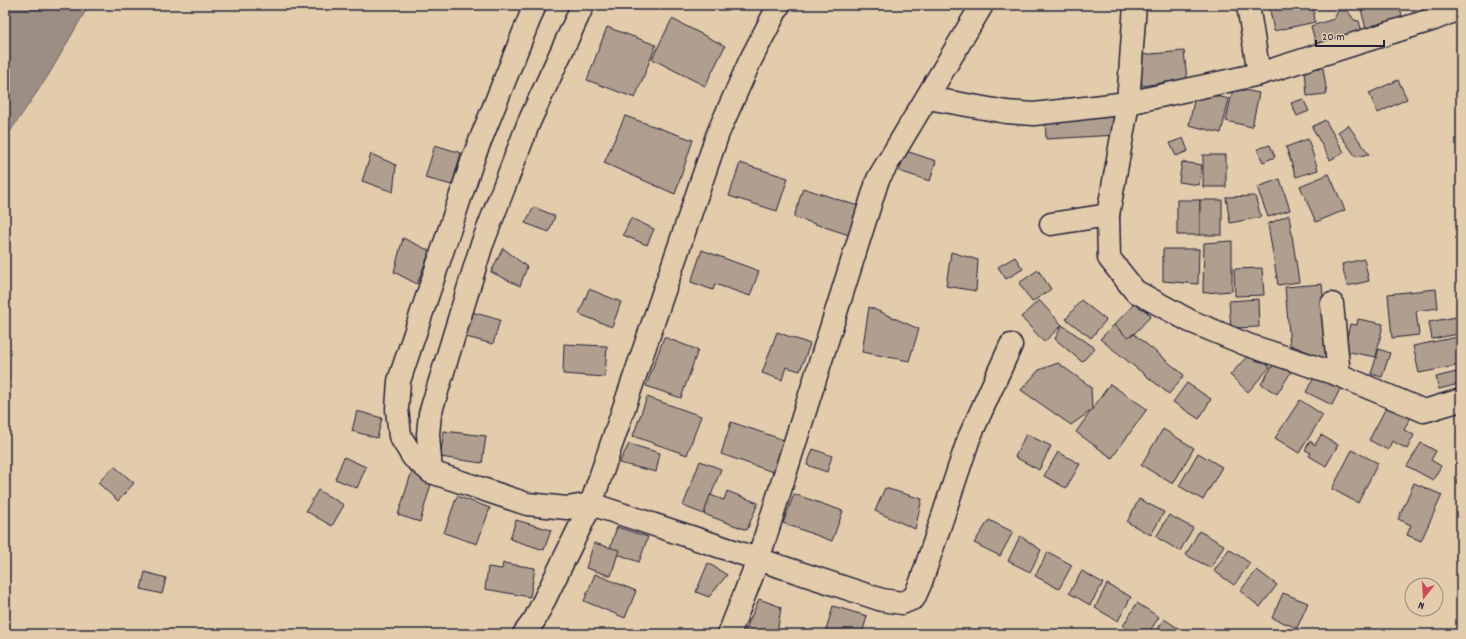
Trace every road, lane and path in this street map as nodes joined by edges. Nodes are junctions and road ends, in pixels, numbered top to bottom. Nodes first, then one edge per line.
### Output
1 (535, 5) edge
2 (583, 5) edge
3 (779, 5) edge
4 (982, 5) edge
5 (1135, 5) edge
6 (1248, 5) edge
7 (1461, 8) edge
8 (1259, 74) junction
9 (928, 98) junction
10 (1128, 103) junction
11 (1108, 215) junction
12 (1051, 224) dead end
13 (1332, 304) dead end
14 (1011, 345) dead end
15 (1339, 375) junction
16 (1461, 400) edge
17 (431, 472) junction
18 (591, 504) junction
19 (758, 560) junction
20 (524, 634) edge
21 (729, 634) edge

1 - 17 street
2 - 17 street
3 - 18 street
4 - 9 street
5 - 10 street
6 - 8 street
7 - 8 street
8 - 10 street
9 - 10 street
9 - 19 street
10 - 11 street
11 - 12 street
11 - 15 street
13 - 15 street
14 - 19 street
15 - 16 street
17 - 18 street
18 - 19 street
18 - 20 street
19 - 21 street

